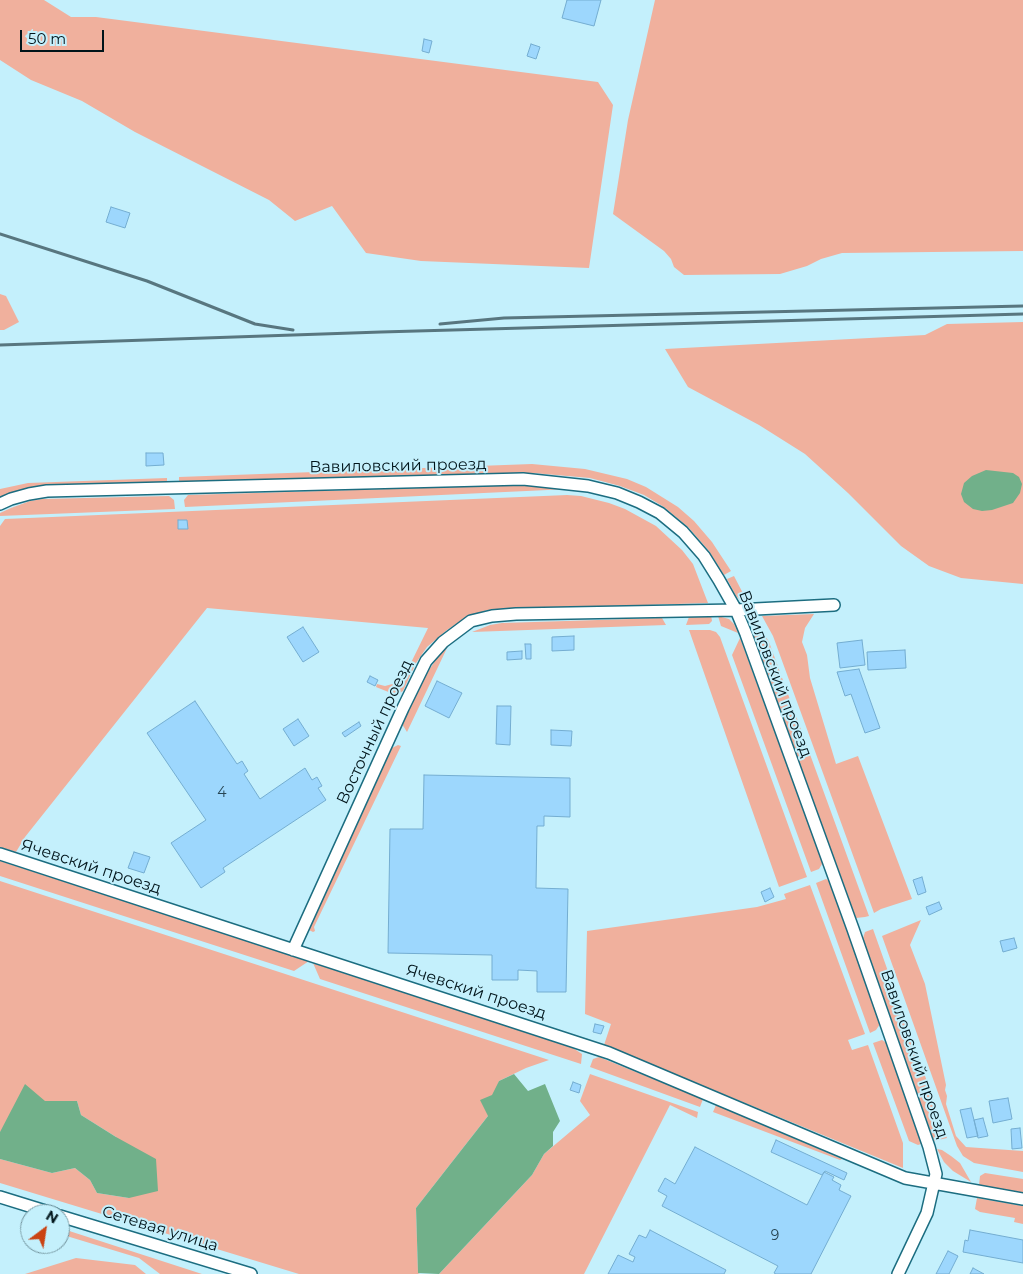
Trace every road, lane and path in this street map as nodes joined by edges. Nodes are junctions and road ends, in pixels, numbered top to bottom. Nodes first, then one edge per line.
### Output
1 (0, 504) edge
2 (834, 606) dead end
3 (736, 610) junction
4 (0, 854) edge
5 (293, 950) junction
6 (934, 1184) junction
7 (0, 1197) edge
8 (1023, 1199) edge
9 (23, 1204) edge
10 (70, 1219) edge
11 (250, 1274) edge
12 (898, 1274) edge

1 - 3 street, Вавиловский проезд
2 - 3 street, Восточный проезд
3 - 5 street, Восточный проезд
3 - 6 street, Вавиловский проезд
4 - 5 street, Ячевский проезд
5 - 6 street, Ячевский проезд
6 - 8 street, Ячевский проезд
6 - 12 street, Вавиловский проезд
7 - 9 street
10 - 11 street, Сетевая улица

